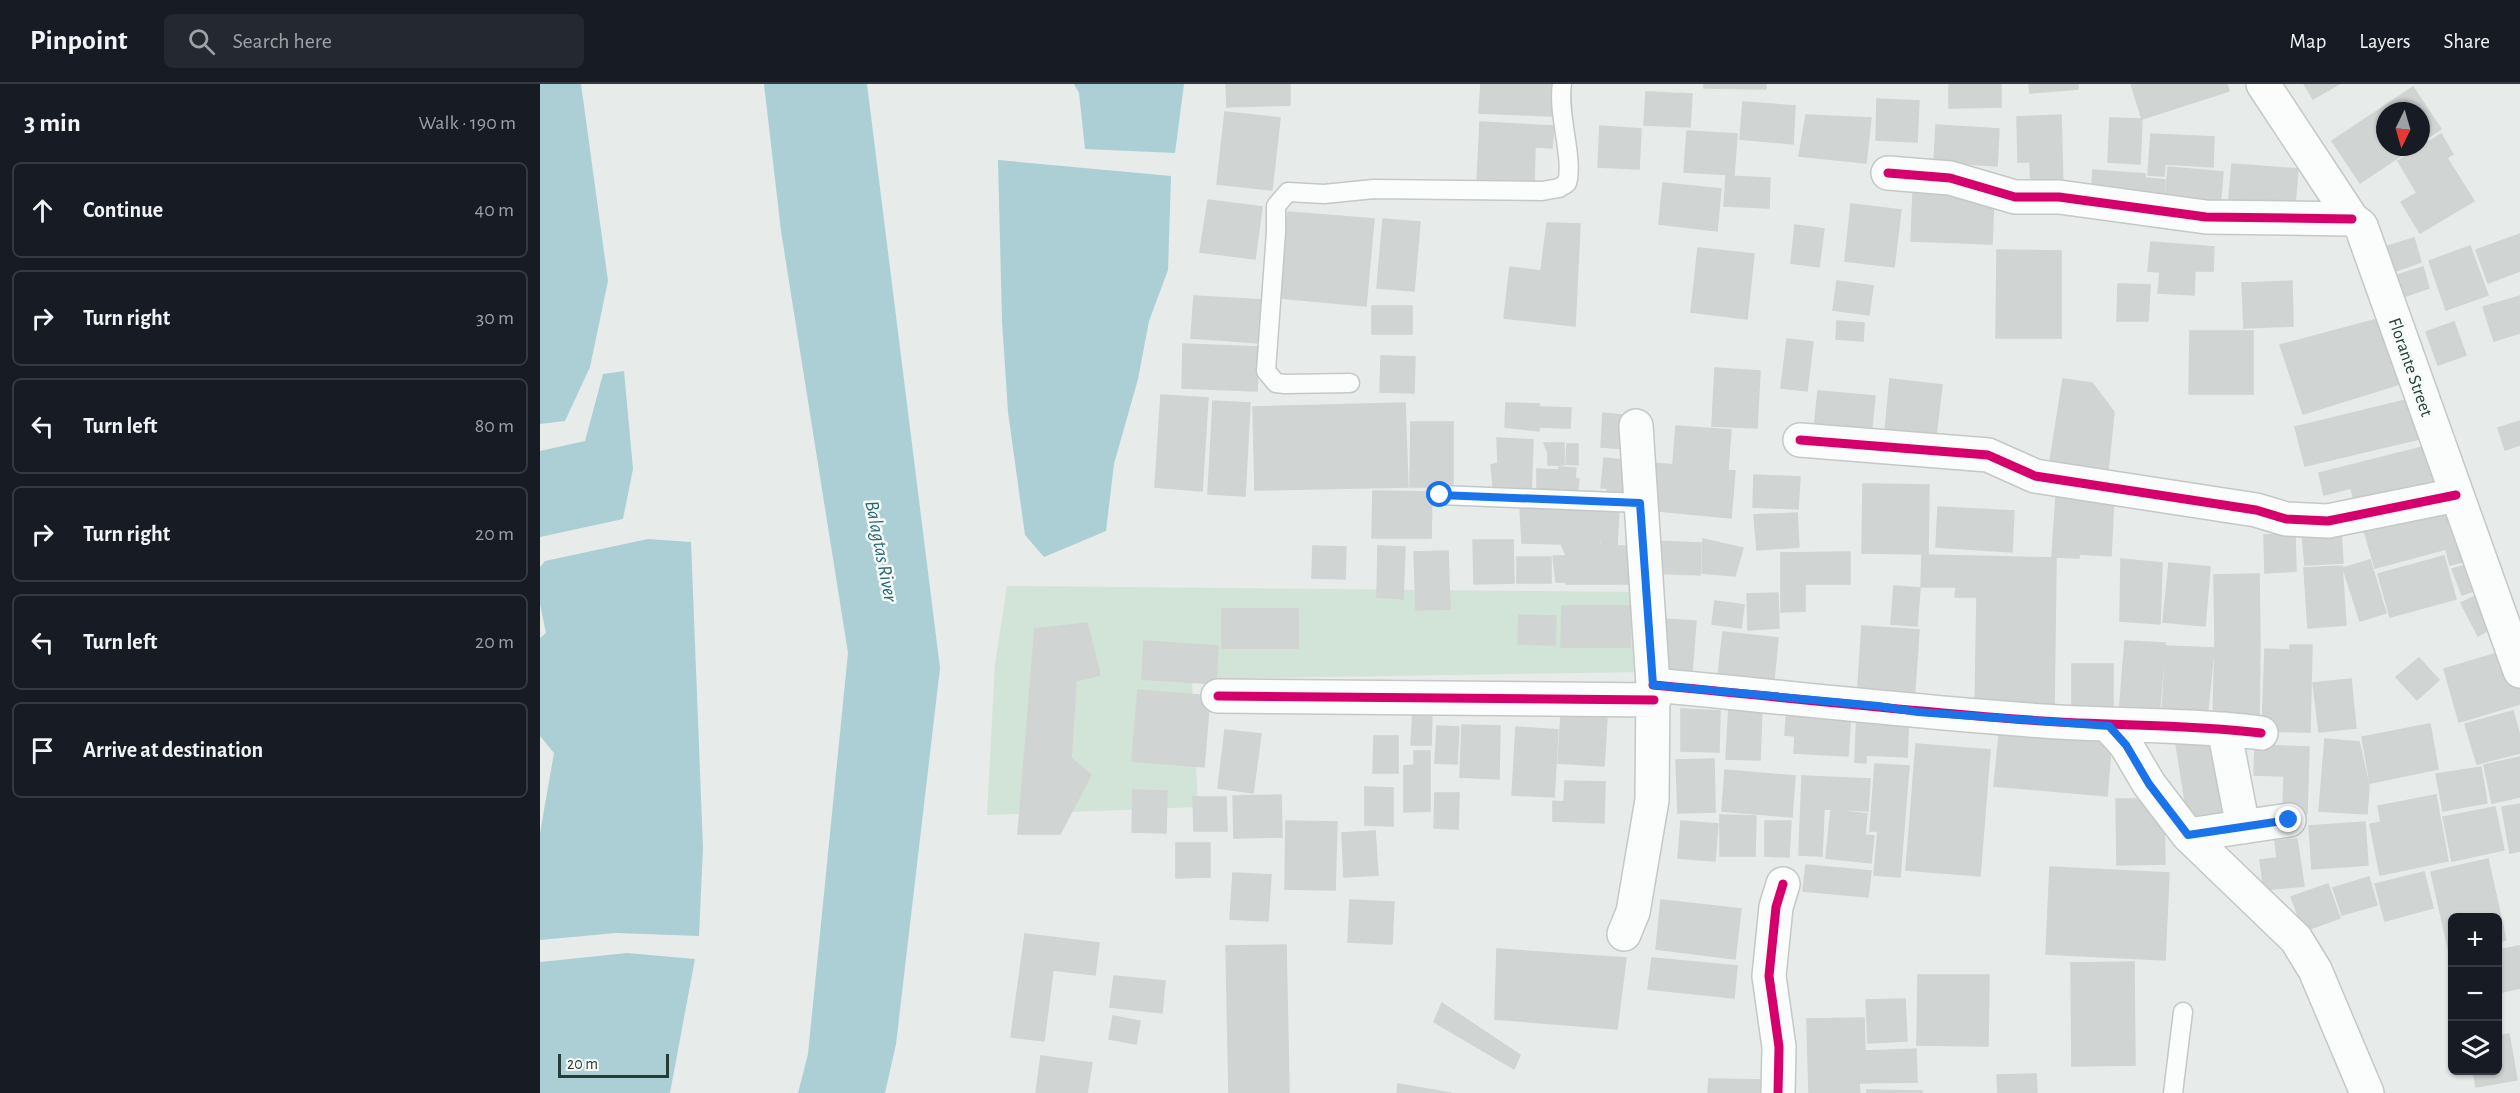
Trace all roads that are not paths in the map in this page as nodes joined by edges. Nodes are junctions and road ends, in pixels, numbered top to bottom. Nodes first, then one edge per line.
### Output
1 (1562, 84) edge
2 (2264, 84) edge
3 (1888, 173) dead end
4 (2352, 219) junction
5 (1350, 383) dead end
6 (1636, 426) dead end
7 (1800, 440) dead end
8 (1440, 495) dead end
9 (2456, 495) junction
10 (1640, 503) junction
11 (2520, 671) edge
12 (1654, 693) junction
13 (1218, 696) dead end
14 (2109, 726) junction
15 (2224, 729) junction
16 (2261, 733) dead end
17 (2289, 820) dead end
18 (2243, 827) junction
19 (2188, 835) junction
20 (1783, 884) dead end
21 (1624, 934) dead end
22 (2183, 1012) dead end
23 (1778, 1093) edge
24 (2173, 1093) edge
25 (2367, 1093) edge

1 - 5 lane
2 - 4 street, Florante Street
3 - 4 street
4 - 9 street, Florante Street
6 - 10 street
7 - 9 street
8 - 10 lane
9 - 11 street, Florante Street
10 - 12 street
12 - 13 street
12 - 14 street
12 - 21 street
14 - 15 street
14 - 19 street
15 - 16 street
15 - 18 street
17 - 18 street
18 - 19 street
19 - 25 street
20 - 23 street
22 - 24 lane

